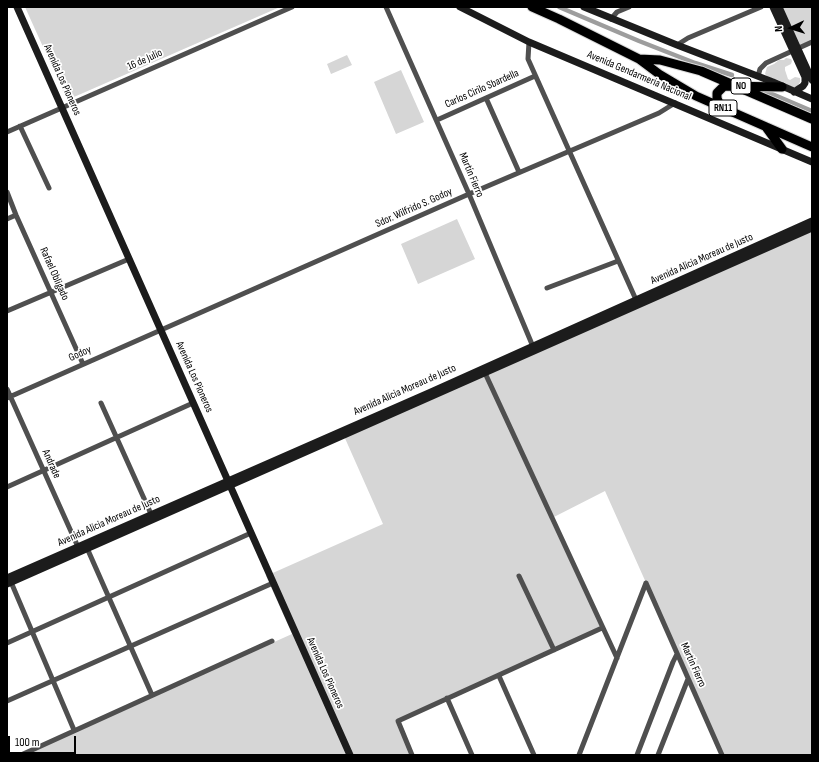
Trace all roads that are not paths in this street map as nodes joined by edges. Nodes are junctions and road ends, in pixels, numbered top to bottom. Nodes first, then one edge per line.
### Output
1 (17, 7) edge
2 (292, 7) edge
3 (386, 7) edge
4 (460, 7) edge
5 (532, 7) edge
6 (584, 7) edge
7 (629, 7) edge
8 (761, 7) edge
9 (773, 7) edge
10 (779, 7) edge
11 (611, 18) junction
12 (529, 42) junction
13 (812, 42) edge
14 (677, 45) junction
15 (795, 49) junction
16 (639, 59) junction
17 (535, 76) junction
18 (758, 76) junction
19 (812, 80) edge
20 (735, 86) junction
21 (782, 86) junction
22 (794, 92) junction
23 (486, 98) junction
24 (812, 99) edge
25 (675, 103) junction
26 (720, 106) junction
27 (62, 107) junction
28 (812, 119) edge
29 (437, 120) junction
30 (20, 126) junction
31 (765, 126) junction
32 (7, 132) edge
33 (812, 147) edge
34 (782, 149) junction
35 (569, 150) junction
36 (812, 162) edge
37 (519, 172) junction
38 (49, 188) dead end
39 (7, 192) edge
40 (469, 194) junction
41 (16, 215) junction
42 (7, 219) edge
43 (812, 222) edge
44 (812, 228) edge
45 (129, 259) junction
46 (618, 261) junction
47 (547, 288) dead end
48 (51, 292) junction
49 (638, 303) junction
50 (7, 311) edge
51 (161, 330) junction
52 (534, 349) junction
53 (83, 364) junction
54 (485, 373) junction
55 (7, 389) edge
56 (9, 397) edge
57 (101, 403) dead end
58 (193, 403) junction
59 (116, 437) junction
60 (44, 471) junction
61 (229, 483) junction
62 (7, 487) edge
63 (151, 514) junction
64 (251, 533) junction
65 (78, 547) junction
66 (87, 548) junction
67 (519, 576) dead end
68 (8, 581) edge
69 (273, 583) junction
70 (108, 597) junction
71 (602, 628) junction
72 (32, 632) junction
73 (272, 641) dead end
74 (7, 643) edge
75 (130, 646) junction
76 (554, 650) junction
77 (677, 654) junction
78 (616, 658) junction
79 (499, 676) junction
80 (688, 679) junction
81 (53, 681) junction
82 (152, 695) junction
83 (447, 698) junction
84 (7, 701) edge
85 (74, 730) junction
86 (719, 747) junction
87 (21, 755) edge
88 (350, 755) edge
89 (412, 755) edge
90 (472, 755) edge
91 (534, 755) edge
92 (579, 755) edge
93 (637, 755) edge
94 (658, 755) edge
95 (715, 755) edge
96 (722, 755) edge

1 - 27 main road, Avenida Los Pioneros
2 - 27 street, 16 de Julio
3 - 29 street, Martín Fierro
4 - 12 main road, Avenida Gendarmería Nacional
5 - 16 highway, RN11
6 - 11 main road
7 - 11 street
8 - 14 street
9 - 15 main road
10 - 15 main road
11 - 14 main road
12 - 17 street
12 - 25 main road, Avenida Gendarmería Nacional
13 - 15 street
14 - 18 main road
15 - 18 street
15 - 19 main road
15 - 22 main road
16 - 20 highway, RN11
16 - 26 highway, RN11
17 - 23 street, Carlos Cirilo Sbardella
17 - 35 street
18 - 21 main road
20 - 21 highway, NO
20 - 26 highway, NO
20 - 28 highway, RN11
21 - 22 main road
22 - 24 main road
23 - 29 street, Carlos Cirilo Sbardella
23 - 37 street
25 - 34 main road, Avenida Gendarmería Nacional
25 - 35 street, Sdor. Wilfrido S. Godoy
26 - 31 highway, RN11
27 - 30 street, 16 de Julio
27 - 45 main road, Avenida Los Pioneros
29 - 40 street, Martín Fierro
30 - 32 street, 16 de Julio
30 - 38 street
31 - 33 highway, RN11
31 - 34 highway
34 - 36 main road, Avenida Gendarmería Nacional
35 - 37 street, Sdor. Wilfrido S. Godoy
35 - 46 street
37 - 40 street, Sdor. Wilfrido S. Godoy
39 - 41 street, Rafael Obligado
40 - 51 street, Sdor. Wilfrido S. Godoy
40 - 52 street, Martín Fierro
41 - 42 street
41 - 48 street, Rafael Obligado
43 - 49 main road, Avenida Alicia Moreau de Justo
44 - 49 main road, Avenida Alicia Moreau de Justo
45 - 48 street
45 - 51 main road, Avenida Los Pioneros
46 - 47 street
46 - 49 street
48 - 50 street
48 - 53 street, Rafael Obligado
49 - 52 main road, Avenida Alicia Moreau de Justo
51 - 53 street, Godoy
51 - 58 main road, Avenida Los Pioneros
52 - 54 main road, Avenida Alicia Moreau de Justo
52 - 61 main road, Avenida Alicia Moreau de Justo
53 - 56 street, Godoy
54 - 61 main road, Avenida Alicia Moreau de Justo
54 - 71 street
55 - 56 street, Andrade
56 - 60 street, Andrade
57 - 59 street
58 - 59 street
58 - 61 main road, Avenida Los Pioneros
59 - 60 street
59 - 63 street
60 - 62 street
60 - 65 street, Andrade
61 - 63 main road, Avenida Alicia Moreau de Justo
61 - 64 main road, Avenida Los Pioneros
61 - 66 main road, Avenida Alicia Moreau de Justo
63 - 65 main road, Avenida Alicia Moreau de Justo
64 - 69 main road, Avenida Los Pioneros
64 - 70 street
65 - 68 main road, Avenida Alicia Moreau de Justo
66 - 68 main road, Avenida Alicia Moreau de Justo
66 - 70 street
67 - 76 street
68 - 72 street
69 - 75 street
69 - 88 main road, Avenida Los Pioneros
70 - 72 street
70 - 75 street
71 - 76 street
71 - 78 street
72 - 74 street
72 - 81 street
73 - 82 street
75 - 81 street
75 - 82 street
76 - 79 street
77 - 78 street, Martín Fierro
77 - 80 street, Martín Fierro
77 - 93 street
78 - 92 street
79 - 83 street
79 - 91 street
80 - 86 street, Martín Fierro
80 - 94 street
81 - 84 street
81 - 85 street
82 - 85 street
83 - 89 street
83 - 90 street
85 - 87 street
86 - 95 street
86 - 96 street, Martín Fierro

